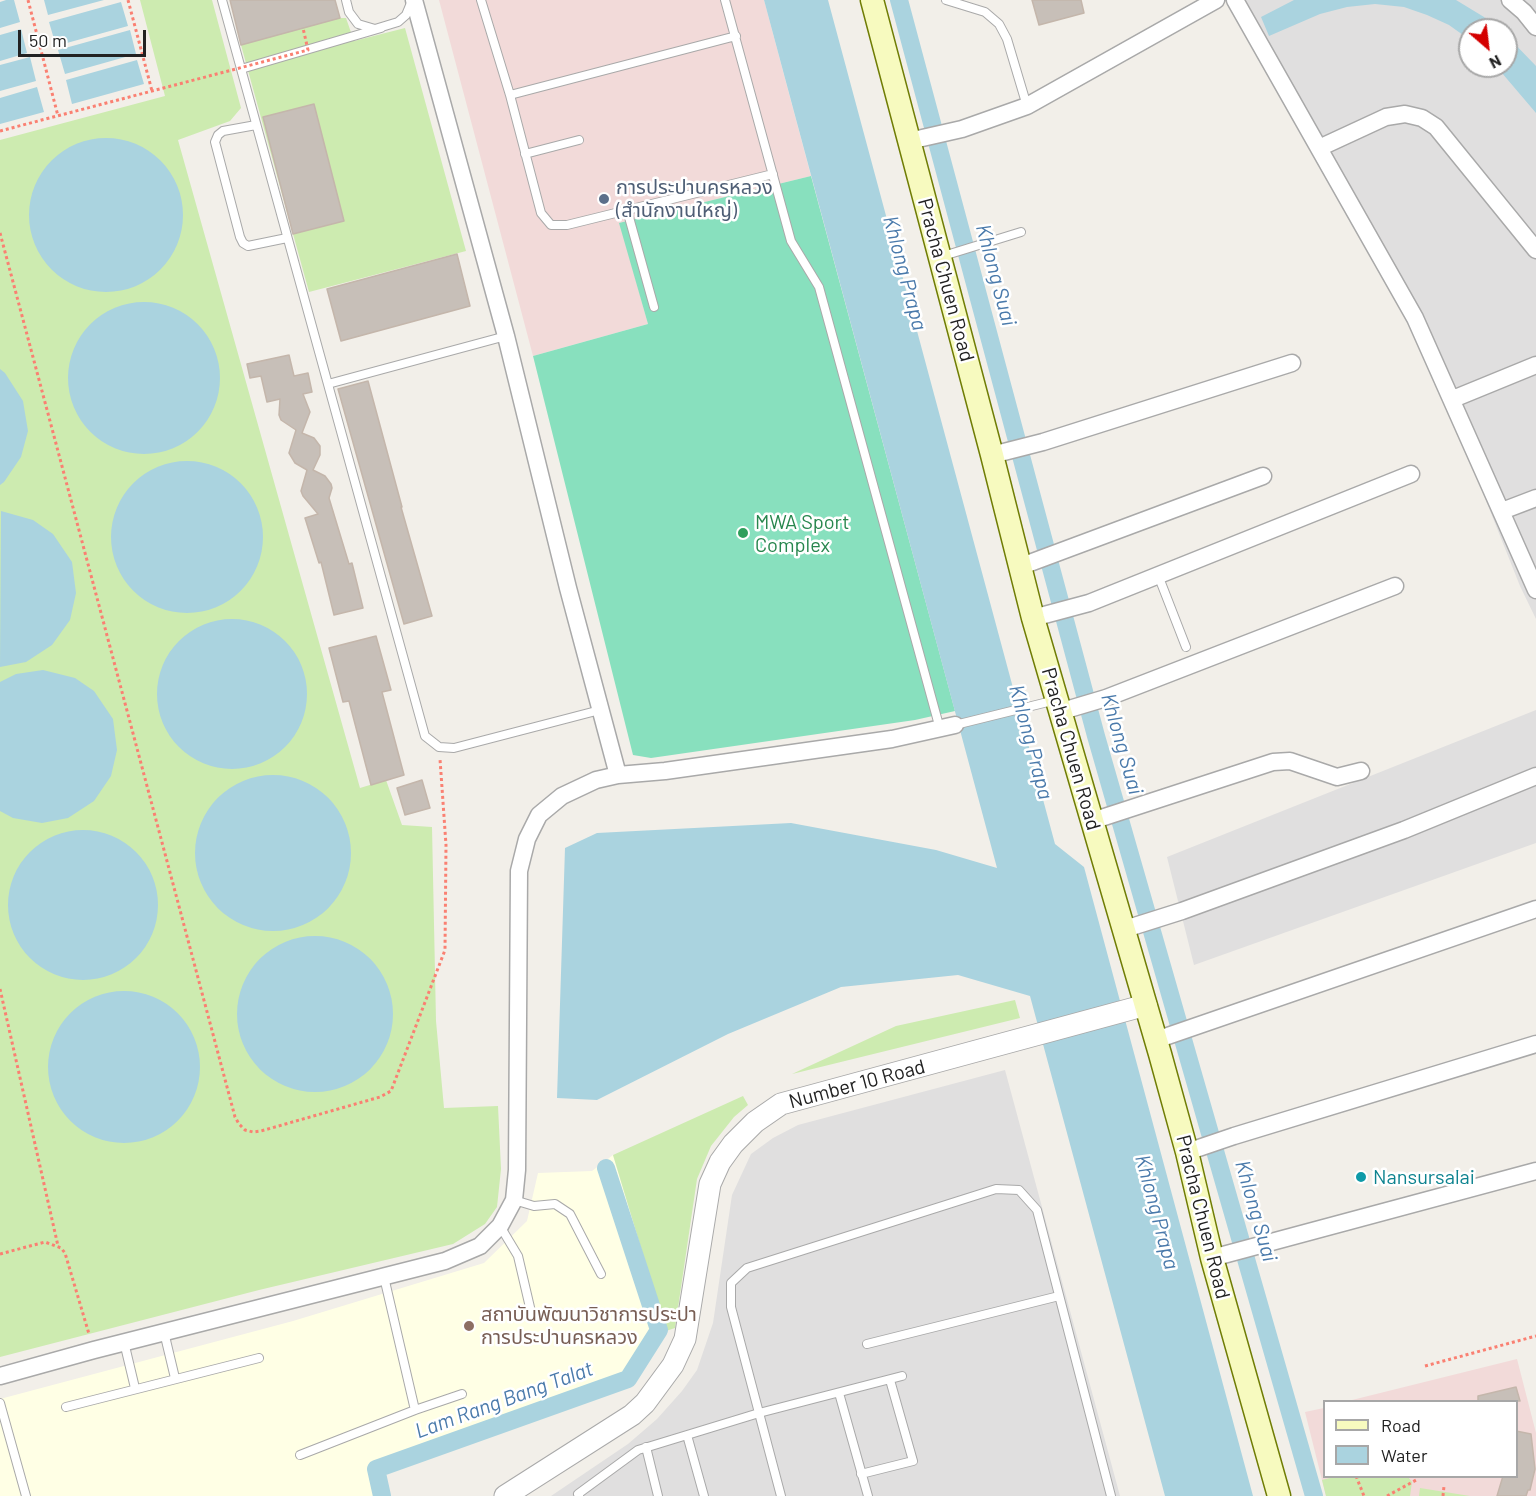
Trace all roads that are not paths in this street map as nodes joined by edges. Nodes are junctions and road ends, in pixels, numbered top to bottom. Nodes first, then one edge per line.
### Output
1 (222, 0) edge
2 (346, 0) edge
3 (413, 0) edge
4 (481, 0) edge
5 (725, 0) edge
6 (872, 0) edge
7 (946, 0) edge
8 (1216, 0) edge
9 (1235, 0) edge
10 (1510, 0) edge
11 (1536, 27) edge
12 (381, 28) junction
13 (736, 36) junction
14 (241, 69) junction
15 (510, 95) junction
16 (1027, 106) junction
17 (256, 125) junction
18 (579, 140) dead end
19 (917, 140) junction
20 (1319, 148) junction
21 (525, 154) junction
22 (773, 174) junction
23 (627, 210) junction
24 (1020, 232) dead end
25 (288, 238) junction
26 (1536, 250) edge
27 (946, 255) junction
28 (654, 307) dead end
29 (506, 336) junction
30 (1292, 363) dead end
31 (1536, 365) edge
32 (328, 384) junction
33 (1453, 399) junction
34 (1001, 452) junction
35 (1411, 474) dead end
36 (1263, 476) dead end
37 (1536, 498) edge
38 (1502, 511) junction
39 (1029, 563) junction
40 (1158, 575) junction
41 (1395, 586) dead end
42 (1536, 590) edge
43 (1043, 616) junction
44 (1186, 647) dead end
45 (1064, 706) junction
46 (600, 710) junction
47 (947, 727) junction
48 (1361, 771) dead end
49 (618, 775) junction
50 (1536, 776) edge
51 (1092, 821) junction
52 (1536, 909) edge
53 (1133, 927) junction
54 (1137, 1008) junction
55 (1164, 1037) junction
56 (1536, 1044) edge
57 (1196, 1149) junction
58 (1536, 1171) edge
59 (514, 1200) junction
60 (500, 1226) junction
61 (1220, 1256) junction
62 (601, 1274) dead end
63 (384, 1277) junction
64 (1059, 1296) junction
65 (532, 1316) dead end
66 (164, 1332) junction
67 (124, 1342) junction
68 (867, 1344) dead end
69 (259, 1358) dead end
70 (0, 1376) edge
71 (902, 1376) dead end
72 (175, 1378) junction
73 (890, 1380) junction
74 (135, 1388) junction
75 (839, 1393) junction
76 (462, 1394) dead end
77 (0, 1403) edge
78 (66, 1407) dead end
79 (415, 1410) junction
80 (759, 1413) junction
81 (687, 1435) junction
82 (646, 1447) junction
83 (300, 1455) dead end
84 (861, 1474) junction
85 (26, 1496) edge
86 (506, 1496) edge
87 (579, 1496) edge
88 (658, 1496) edge
89 (704, 1496) edge
90 (782, 1496) edge
91 (868, 1496) edge
92 (1111, 1496) edge
93 (1279, 1496) edge

1 - 14 lane
2 - 12 lane
3 - 12 lane
3 - 29 street
4 - 15 lane
5 - 13 lane
6 - 19 main road, Pracha Chuen Road
7 - 16 lane
8 - 16 street
9 - 20 street
10 - 11 street
12 - 14 lane
13 - 15 lane
13 - 22 lane
14 - 17 lane
15 - 21 lane
16 - 19 street
17 - 25 lane
17 - 25 lane
18 - 21 lane
19 - 27 main road, Pracha Chuen Road
20 - 26 street
20 - 33 street
21 - 23 lane
22 - 23 lane
22 - 47 lane
23 - 28 lane
24 - 27 lane
25 - 32 lane
27 - 34 main road, Pracha Chuen Road
29 - 32 lane
29 - 46 street
30 - 34 street
31 - 33 street
32 - 46 lane
33 - 38 street
34 - 39 main road, Pracha Chuen Road
35 - 40 street
36 - 39 street
37 - 38 street
38 - 42 street
39 - 43 main road, Pracha Chuen Road
40 - 43 street
40 - 44 lane
41 - 45 street
43 - 45 main road, Pracha Chuen Road
45 - 47 lane
45 - 51 main road, Pracha Chuen Road
46 - 49 street
47 - 49 street
48 - 51 street
49 - 59 street
50 - 53 street
51 - 53 main road, Pracha Chuen Road
52 - 55 street
53 - 54 main road, Pracha Chuen Road
54 - 55 main road, Pracha Chuen Road
54 - 86 street, Number 10 Road
55 - 57 main road, Pracha Chuen Road
56 - 57 street
57 - 61 main road, Pracha Chuen Road
58 - 61 street
59 - 60 street
59 - 62 lane
60 - 63 street
60 - 65 lane
61 - 93 main road, Pracha Chuen Road
63 - 66 street
63 - 79 lane
64 - 68 lane
64 - 80 lane
64 - 92 lane
66 - 67 street
66 - 72 lane
67 - 70 street
67 - 74 lane
69 - 72 lane
71 - 73 lane
72 - 74 lane
73 - 75 lane
73 - 84 lane
74 - 78 lane
75 - 80 lane
75 - 84 lane
76 - 79 lane
77 - 85 lane
79 - 83 lane
80 - 81 lane
80 - 90 lane
81 - 82 lane
81 - 89 lane
82 - 87 lane
82 - 88 lane
84 - 91 lane

